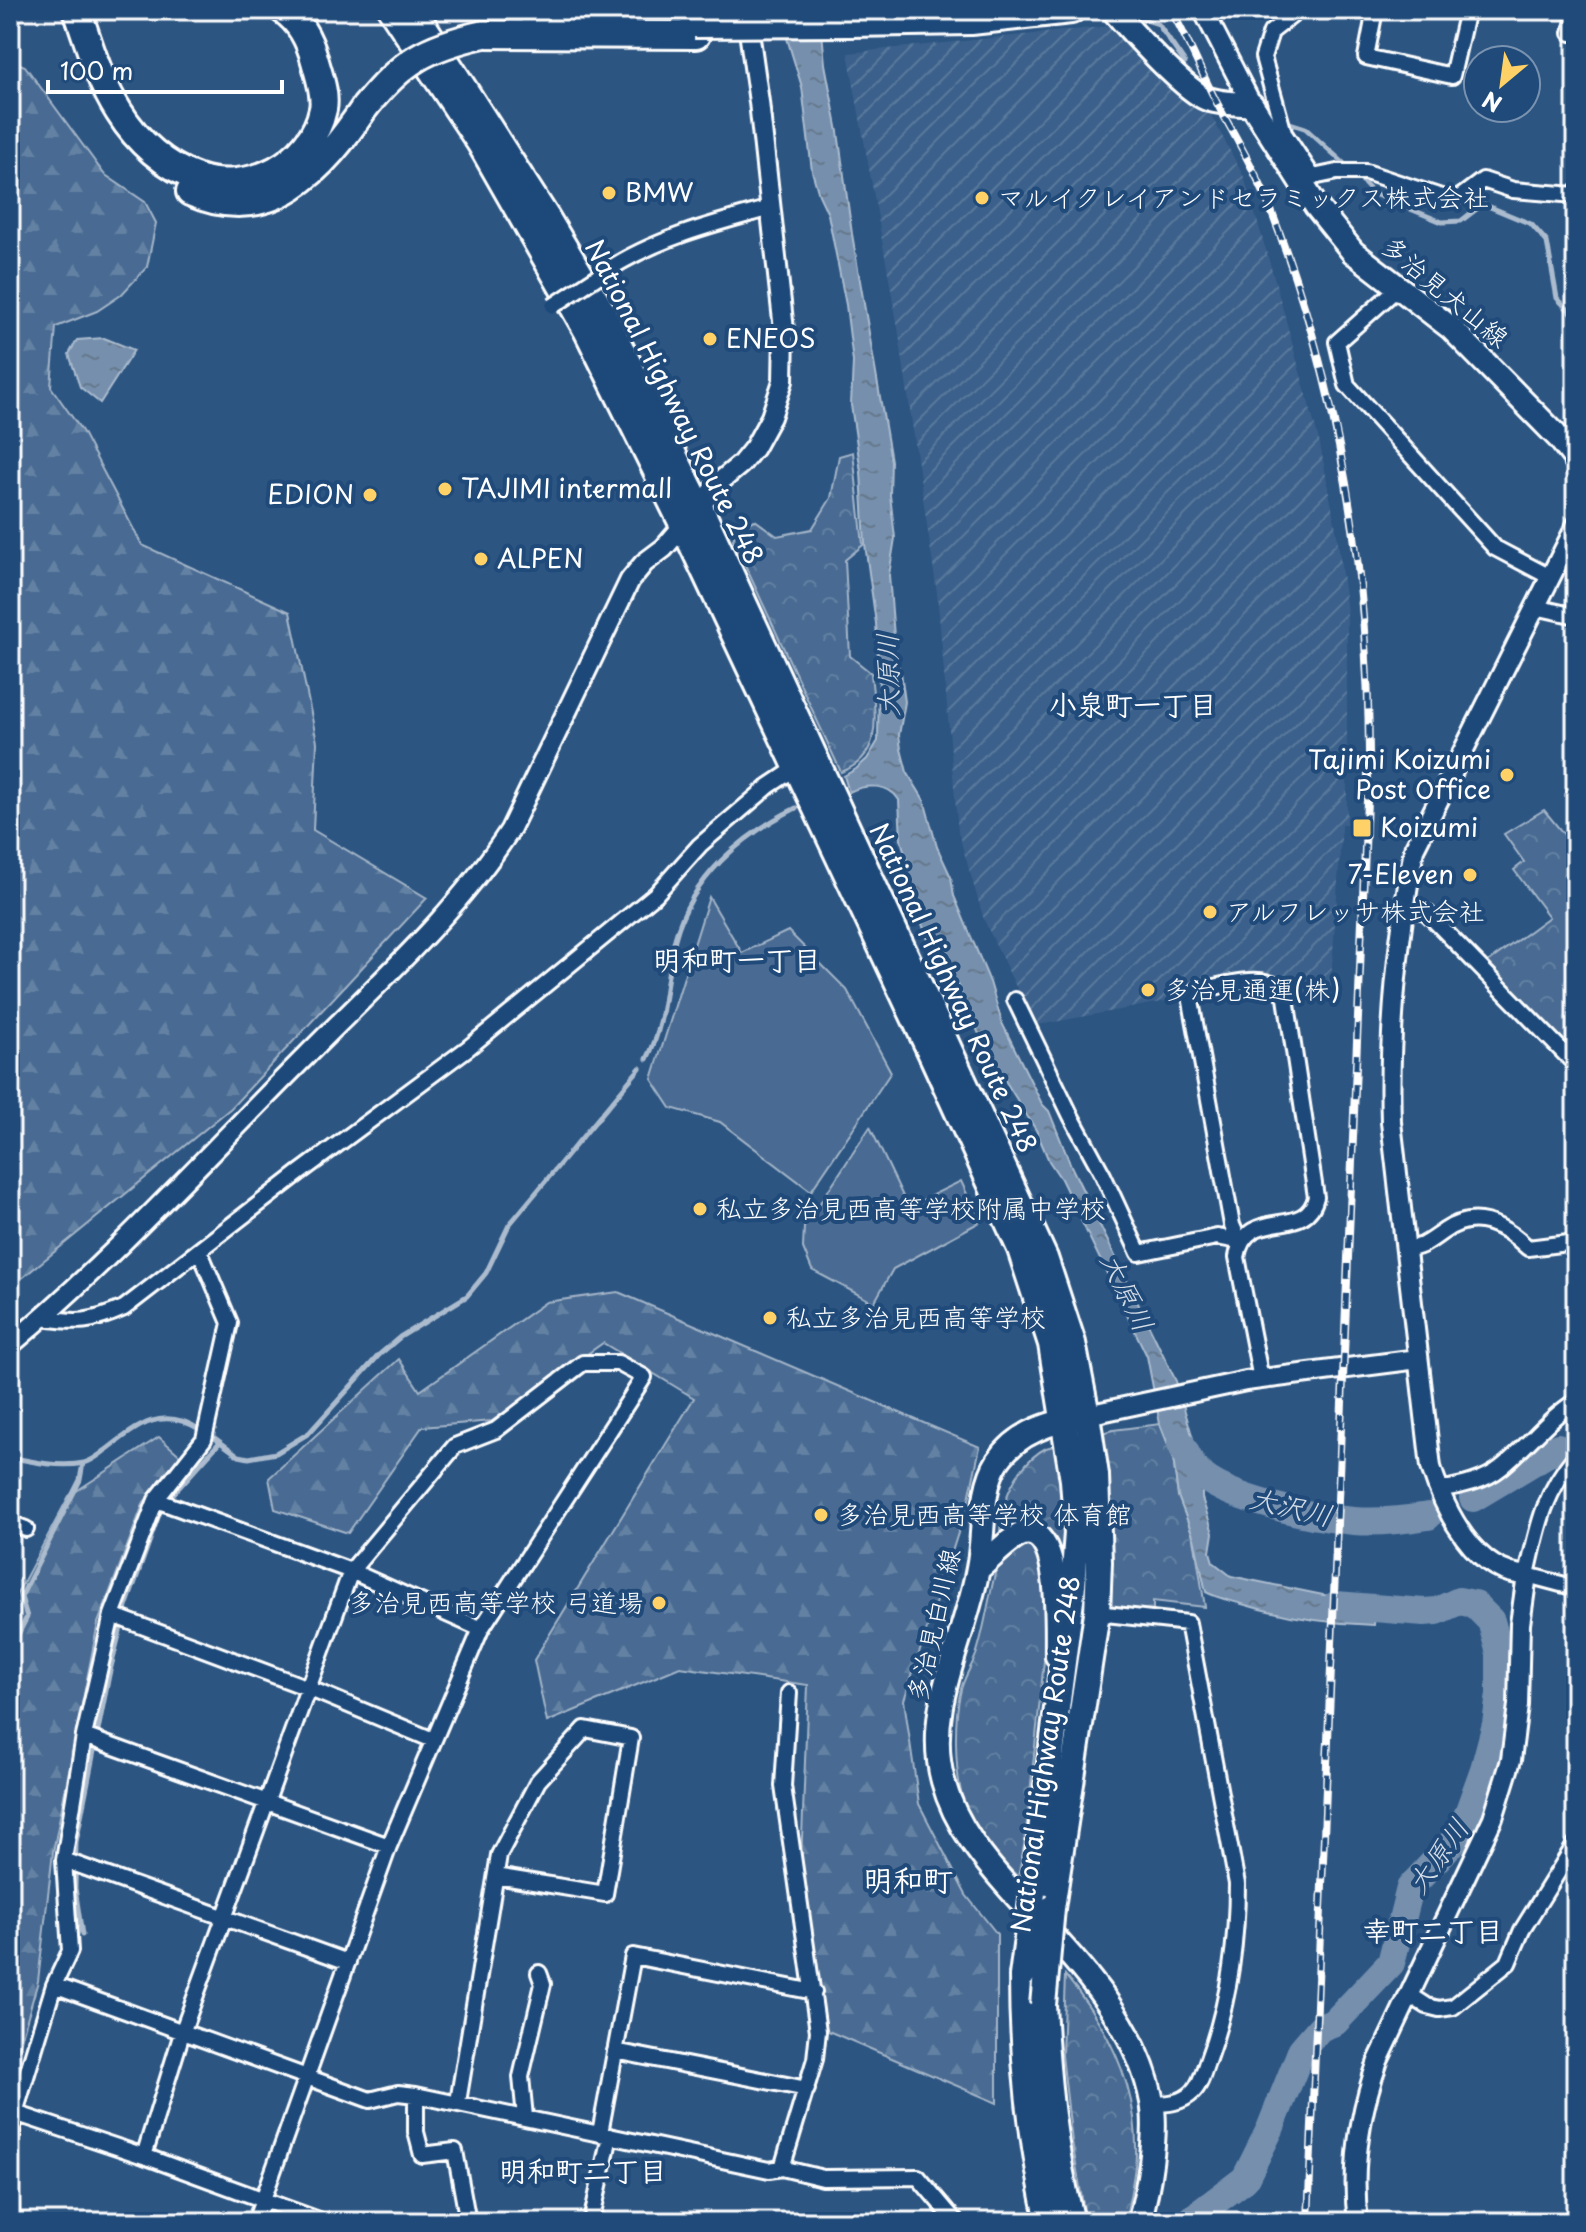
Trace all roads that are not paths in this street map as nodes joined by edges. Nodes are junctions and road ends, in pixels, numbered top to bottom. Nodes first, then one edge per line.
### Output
1 (60, 10) edge
2 (77, 10) edge
3 (283, 10) edge
4 (391, 10) edge
5 (414, 10) edge
6 (529, 10) edge
7 (746, 10) edge
8 (1071, 10) edge
9 (1113, 10) edge
10 (1203, 10) edge
11 (1299, 10) edge
12 (1375, 10) edge
13 (1467, 10) edge
14 (1576, 11) edge
15 (695, 30) junction
16 (1571, 33) dead end
17 (1252, 105) junction
18 (1306, 179) junction
19 (1576, 195) edge
20 (771, 208) junction
21 (1399, 287) junction
22 (553, 306) dead end
23 (1576, 460) edge
24 (700, 507) junction
25 (682, 524) junction
26 (1576, 526) edge
27 (1550, 577) junction
28 (1535, 607) junction
29 (1576, 616) edge
30 (796, 768) junction
31 (1403, 908) junction
32 (1015, 1000) dead end
33 (1576, 1065) edge
34 (1239, 1241) junction
35 (1576, 1242) edge
36 (1405, 1249) junction
37 (200, 1252) junction
38 (42, 1318) junction
39 (10, 1345) edge
40 (1418, 1359) junction
41 (1254, 1380) junction
42 (1576, 1401) edge
43 (1075, 1418) junction
44 (1576, 1455) edge
45 (1438, 1490) junction
46 (156, 1500) junction
47 (10, 1523) edge
48 (26, 1529) dead end
49 (978, 1569) junction
50 (351, 1571) junction
51 (1527, 1575) junction
52 (1576, 1588) edge
53 (1097, 1613) junction
54 (112, 1615) junction
55 (481, 1629) junction
56 (308, 1688) junction
57 (789, 1693) dead end
58 (1058, 1697) junction
59 (84, 1736) junction
60 (433, 1740) junction
61 (267, 1801) junction
62 (1576, 1843) edge
63 (389, 1846) junction
64 (64, 1860) junction
65 (496, 1876) junction
66 (1042, 1900) junction
67 (224, 1916) junction
68 (348, 1962) junction
69 (539, 1973) dead end
70 (54, 1985) junction
71 (814, 1992) junction
72 (1410, 1995) junction
73 (182, 2033) junction
74 (615, 2051) junction
75 (306, 2077) junction
76 (807, 2089) junction
77 (416, 2095) junction
78 (458, 2102) junction
79 (1153, 2104) junction
80 (15, 2113) junction
81 (525, 2117) junction
82 (605, 2134) junction
83 (10, 2149) edge
84 (144, 2156) junction
85 (782, 2168) junction
86 (10, 2199) edge
87 (263, 2201) junction
88 (11, 2222) edge
89 (255, 2222) edge
90 (324, 2222) edge
91 (468, 2222) edge
92 (591, 2222) edge
93 (956, 2222) edge
94 (1049, 2222) edge
95 (1072, 2222) edge
96 (1139, 2222) edge
97 (1358, 2222) edge

1 - 15 highway, bridge
2 - 3 highway
4 - 25 highway, National Highway Route 248
5 - 24 highway, National Highway Route 248
6 - 15 highway
7 - 20 street
8 - 15 highway, bridge
9 - 17 main road
10 - 17 street
11 - 18 street
12 - 13 street
14 - 16 street
17 - 18 main road, 多治見犬山線
18 - 19 street
18 - 21 main road, 多治見犬山線
20 - 22 street, bridge
20 - 24 street
21 - 23 main road, 多治見犬山線
21 - 27 street
24 - 25 street
24 - 43 highway, National Highway Route 248
25 - 30 highway, National Highway Route 248
25 - 38 street
26 - 27 street
27 - 28 street
28 - 29 street
28 - 31 street
30 - 37 street
30 - 43 highway, National Highway Route 248
31 - 33 street
31 - 36 street
32 - 34 street
34 - 34 street
34 - 41 street
35 - 36 street
36 - 40 street
37 - 38 street
37 - 46 street
38 - 39 street
40 - 41 street
40 - 45 street
41 - 43 street
42 - 45 street
43 - 49 main road, 多治見白川線
43 - 53 highway, National Highway Route 248
43 - 58 highway, National Highway Route 248
44 - 51 street
45 - 51 street
46 - 50 street
46 - 54 street
47 - 48 street
49 - 58 main road
49 - 79 main road, 多治見白川線
50 - 55 street
50 - 55 street
50 - 56 street
51 - 52 street
51 - 72 street
53 - 66 highway, National Highway Route 248
53 - 79 street
54 - 56 street
54 - 59 street
55 - 60 street
56 - 60 street
56 - 61 street
57 - 71 street
58 - 66 highway, National Highway Route 248
59 - 61 street
59 - 64 street
60 - 63 street
61 - 63 street
61 - 67 street
62 - 72 street
63 - 68 street
64 - 67 street
64 - 70 street
65 - 65 street
65 - 78 street
66 - 94 highway, National Highway Route 248, bridge
66 - 95 highway, National Highway Route 248, bridge
67 - 68 street
67 - 73 street
68 - 75 street
69 - 81 street
70 - 73 street
70 - 80 street
71 - 74 street
71 - 76 street
72 - 97 street
73 - 75 street
73 - 84 street
74 - 76 street
74 - 82 street
75 - 77 street
75 - 87 street
76 - 85 street
77 - 78 street
77 - 91 street
78 - 81 street
79 - 96 main road, 多治見白川線
80 - 83 street
80 - 84 street
81 - 82 street
82 - 85 street
82 - 92 street
84 - 87 street
85 - 93 street
86 - 88 street
87 - 89 street
87 - 90 street

